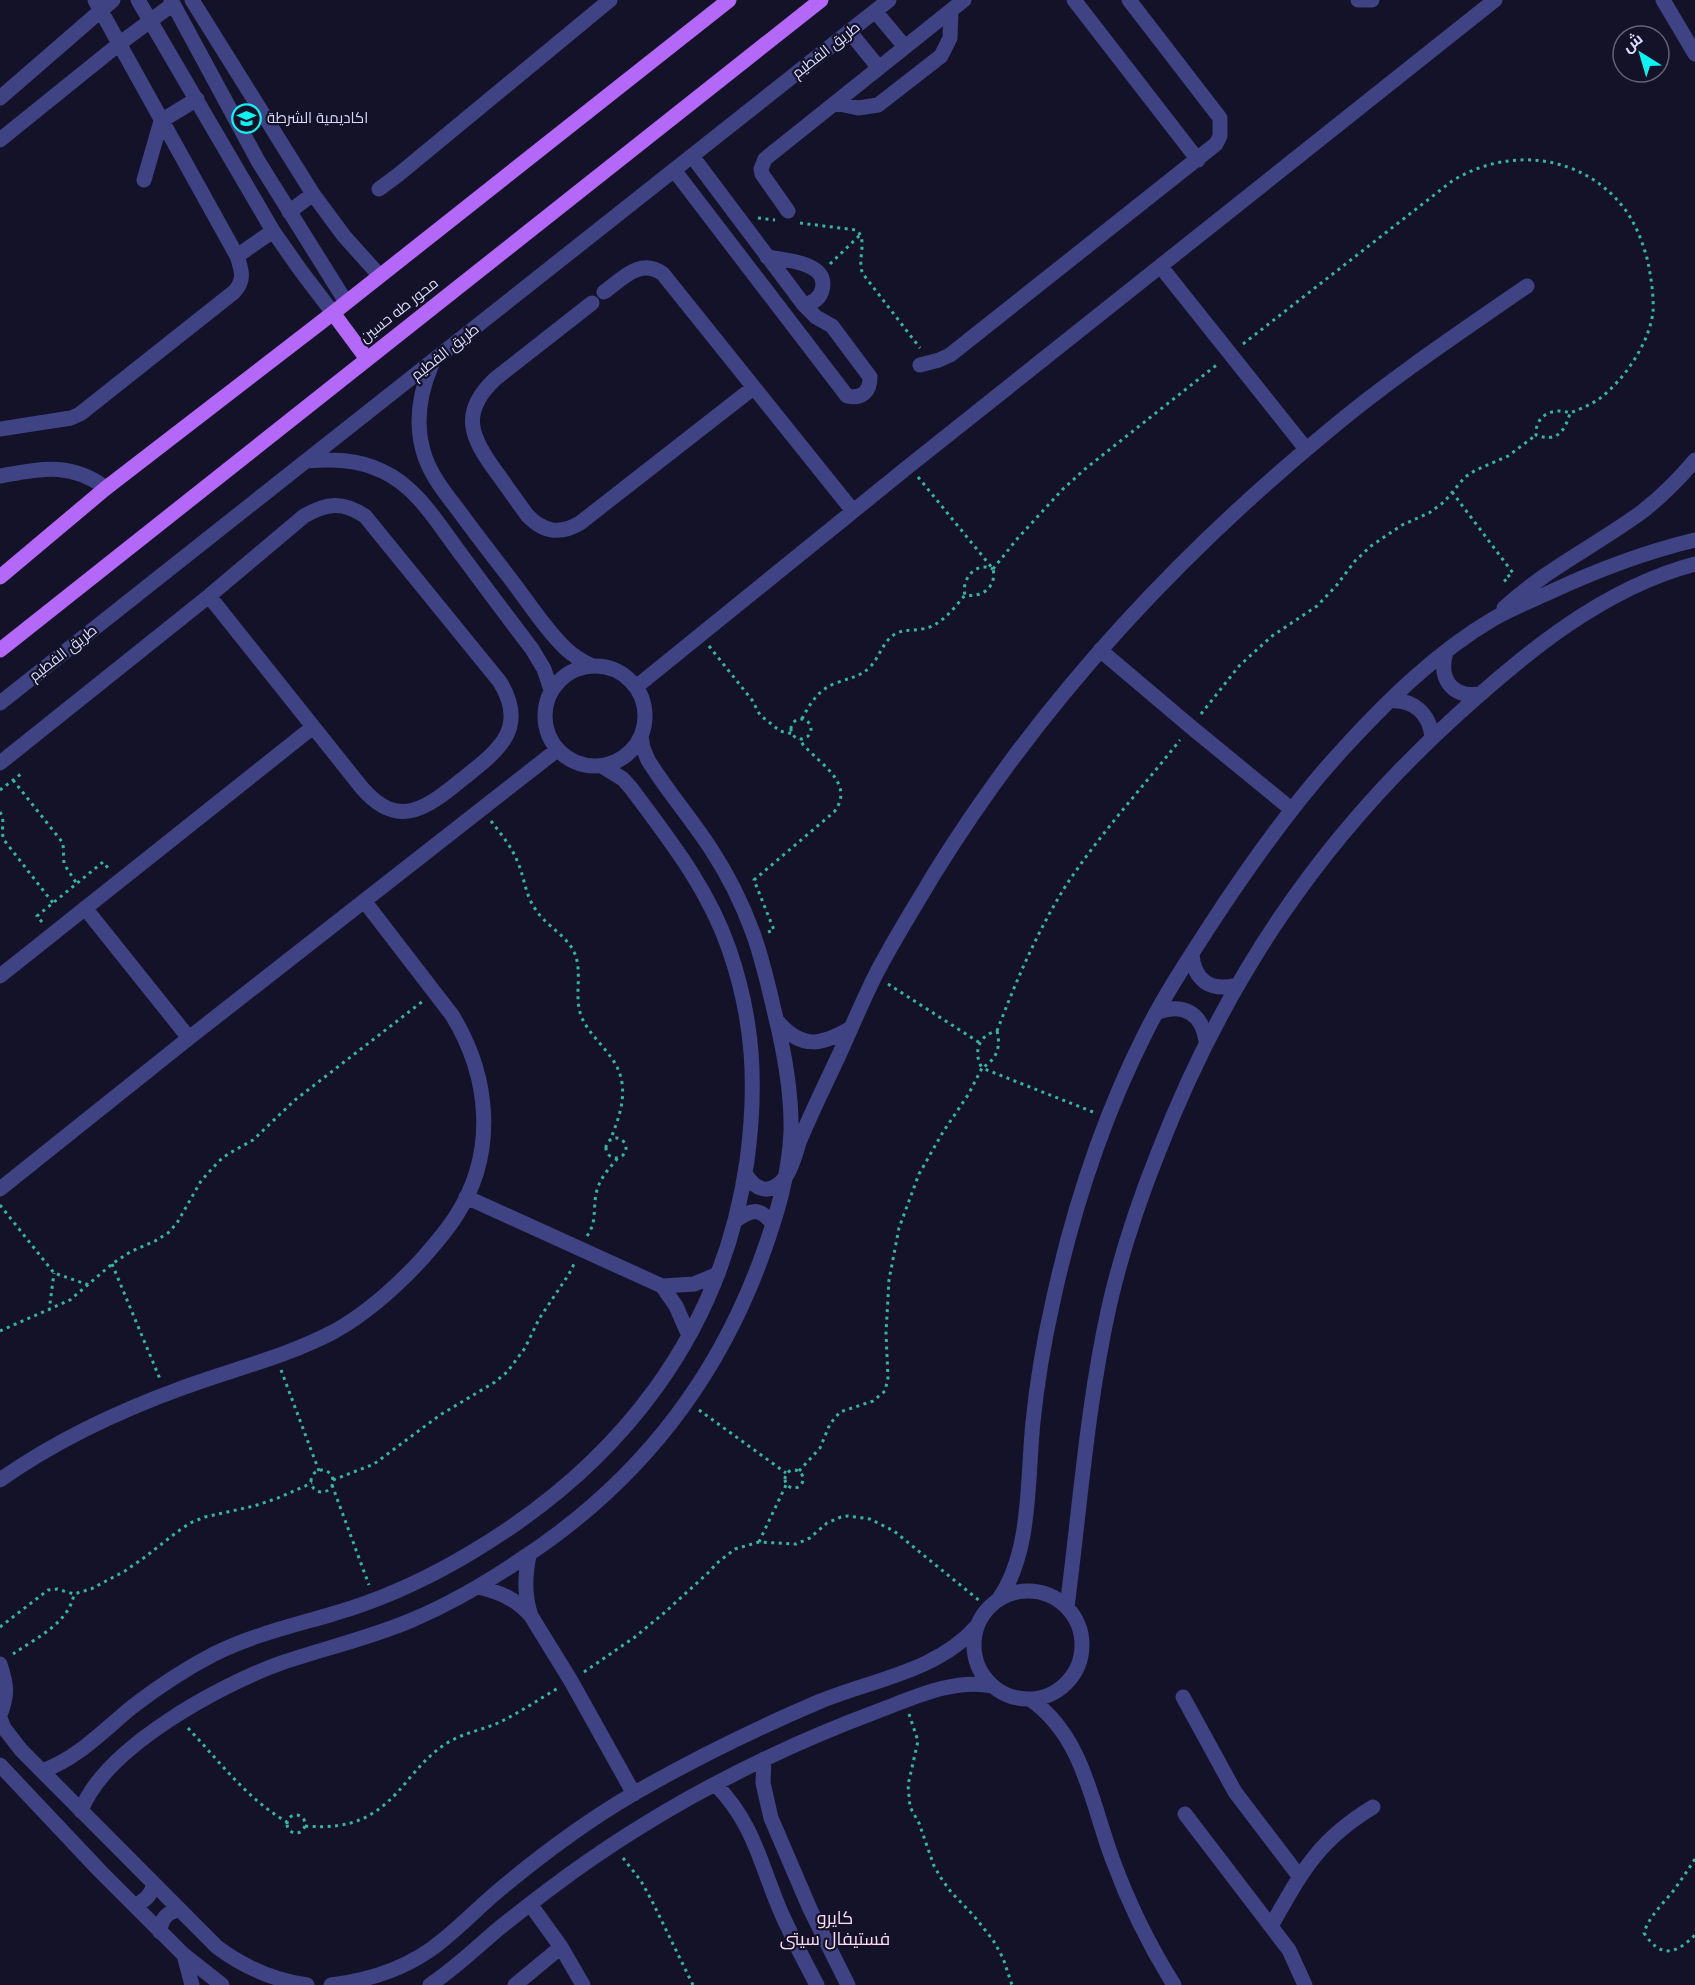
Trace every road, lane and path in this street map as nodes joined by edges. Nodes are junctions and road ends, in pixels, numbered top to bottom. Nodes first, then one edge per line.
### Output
1 (113, 0) edge
2 (138, 0) edge
3 (192, 0) edge
4 (729, 0) edge
5 (820, 0) edge
6 (889, 0) edge
7 (964, 0) edge
8 (1074, 0) edge
9 (1129, 0) edge
10 (1358, 0) edge
11 (1372, 0) edge
12 (1495, 0) edge
13 (1663, 0) edge
14 (607, 1) edge
15 (172, 2) edge
16 (98, 6) edge
17 (951, 10) junction
18 (875, 11) junction
19 (151, 20) junction
20 (849, 32) junction
21 (119, 44) junction
22 (904, 47) junction
23 (1695, 54) edge
24 (879, 68) junction
25 (0, 98) edge
26 (197, 99) junction
27 (835, 103) junction
28 (161, 121) junction
29 (0, 140) edge
30 (692, 156) junction
31 (1198, 160) junction
32 (674, 170) junction
33 (144, 180) dead end
34 (379, 189) dead end
35 (313, 194) junction
36 (289, 212) junction
37 (735, 215) junction
38 (786, 218) junction
39 (273, 231) junction
40 (747, 231) junction
41 (861, 234) junction
42 (731, 242) junction
43 (237, 256) junction
44 (767, 257) junction
45 (1161, 267) junction
46 (820, 274) junction
47 (379, 275) junction
48 (1527, 286) dead end
49 (792, 289) junction
50 (604, 292) dead end
51 (346, 302) junction
52 (776, 302) junction
53 (592, 303) dead end
54 (804, 305) junction
55 (333, 313) junction
56 (1231, 354) junction
57 (367, 358) junction
58 (433, 361) junction
59 (926, 363) joint
60 (753, 388) junction
61 (1570, 413) junction
62 (0, 429) edge
63 (1536, 435) junction
64 (1306, 449) junction
65 (1695, 460) edge
66 (306, 461) junction
67 (909, 466) junction
68 (0, 476) edge
69 (105, 488) junction
70 (1452, 492) junction
71 (853, 511) junction
72 (1695, 540) edge
73 (1695, 564) edge
74 (993, 569) junction
75 (0, 577) edge
76 (965, 595) junction
77 (209, 596) junction
78 (1516, 596) junction
79 (1493, 619) junction
80 (700, 634) junction
81 (0, 650) edge
82 (1100, 650) junction
83 (1446, 652) junction
84 (592, 666) junction
85 (636, 687) junction
86 (551, 690) junction
87 (1480, 694) junction
88 (1389, 701) junction
89 (0, 703) edge
90 (802, 719) junction
91 (313, 727) junction
92 (1191, 727) junction
93 (793, 734) junction
94 (641, 736) junction
95 (1432, 738) junction
96 (799, 739) junction
97 (557, 750) junction
98 (0, 763) edge
99 (602, 766) junction
100 (21, 774) dead end
101 (13, 780) junction
102 (0, 790) edge
103 (1291, 809) junction
104 (482, 810) junction
105 (0, 812) edge
106 (119, 881) junction
107 (77, 884) junction
108 (365, 902) junction
109 (53, 903) junction
110 (85, 908) junction
111 (52, 935) junction
112 (754, 936) junction
113 (1192, 954) junction
114 (0, 976) edge
115 (875, 976) junction
116 (1237, 985) junction
117 (434, 992) junction
118 (1156, 1013) junction
119 (777, 1022) junction
120 (851, 1028) junction
121 (997, 1031) junction
122 (189, 1038) junction
123 (1206, 1041) junction
124 (980, 1043) junction
125 (982, 1068) junction
126 (1108, 1118) junction
127 (610, 1141) junction
128 (619, 1157) junction
129 (745, 1173) junction
130 (786, 1178) junction
131 (0, 1190) edge
132 (466, 1197) junction
133 (0, 1205) edge
134 (736, 1220) junction
135 (773, 1224) junction
136 (580, 1249) junction
137 (112, 1264) junction
138 (54, 1273) junction
139 (718, 1274) junction
140 (89, 1285) junction
141 (662, 1286) junction
142 (49, 1311) junction
143 (0, 1331) edge
144 (690, 1336) junction
145 (276, 1358) junction
146 (166, 1394) junction
147 (687, 1402) junction
148 (319, 1471) junction
149 (799, 1471) junction
150 (786, 1473) junction
151 (0, 1480) edge
152 (333, 1480) junction
153 (312, 1483) junction
154 (332, 1485) junction
155 (786, 1485) junction
156 (759, 1542) junction
157 (529, 1555) junction
158 (478, 1587) junction
159 (74, 1594) junction
160 (375, 1600) junction
161 (994, 1604) junction
162 (1067, 1607) junction
163 (531, 1616) junction
164 (977, 1626) junction
165 (0, 1627) edge
166 (4, 1661) edge
167 (571, 1681) junction
168 (992, 1686) junction
169 (1183, 1697) dead end
170 (1030, 1699) junction
171 (904, 1702) junction
172 (176, 1716) junction
173 (0, 1717) edge
174 (764, 1759) junction
175 (0, 1765) edge
176 (42, 1771) junction
177 (715, 1784) junction
178 (634, 1794) junction
179 (1373, 1807) dead end
180 (81, 1811) junction
181 (1185, 1814) dead end
182 (288, 1822) junction
183 (305, 1826) junction
184 (613, 1845) junction
185 (1695, 1859) edge
186 (1299, 1876) junction
187 (154, 1884) junction
188 (530, 1904) junction
189 (134, 1905) junction
190 (179, 1910) junction
191 (1271, 1926) junction
192 (160, 1932) junction
193 (1695, 1935) edge
194 (561, 1947) junction
195 (184, 1955) junction
196 (192, 1985) edge
197 (222, 1985) edge
198 (307, 1985) edge
199 (331, 1985) edge
200 (430, 1985) edge
201 (515, 1985) edge
202 (583, 1985) edge
203 (693, 1985) edge
204 (817, 1985) edge
205 (848, 1985) edge
206 (1012, 1985) edge
207 (1174, 1985) edge
208 (1305, 1985) edge

1 - 16 street
2 - 19 street
3 - 35 street
4 - 47 main road
5 - 57 main road, محور طه حسين
6 - 18 street, طريق الفطيم
7 - 17 street
8 - 31 street
9 - 31 street
10 - 11 street
12 - 45 street
13 - 23 street
14 - 34 street
15 - 19 street
15 - 36 street
16 - 21 street
16 - 25 street
17 - 22 street
17 - 27 street
18 - 20 street, طريق الفطيم
18 - 22 street
19 - 21 street
19 - 26 street
20 - 24 street
20 - 30 street, طريق الفطيم
21 - 28 street
21 - 29 street
22 - 24 street
24 - 27 street
26 - 28 street
26 - 39 street
27 - 38 street
28 - 33 street
28 - 43 street
30 - 32 street, طريق الفطيم
30 - 37 street
31 - 59 street
32 - 42 street
32 - 58 street, طريق الفطيم
35 - 36 street
35 - 47 street
36 - 51 street
37 - 38 path
37 - 40 street
38 - 41 path
39 - 43 street
39 - 55 street
40 - 42 street
40 - 44 street
41 - 46 path
41 - 59 path
42 - 52 street
43 - 62 street
44 - 46 street
44 - 49 street
45 - 56 street
45 - 67 street
46 - 54 street
47 - 51 main road
48 - 64 street
49 - 52 street
49 - 54 street
50 - 60 street
51 - 55 main road
52 - 54 street
53 - 60 street
55 - 57 main road
55 - 69 main road
56 - 61 path
56 - 64 street
56 - 74 path
57 - 81 main road, محور طه حسين
58 - 66 street, طريق الفطيم
58 - 84 street
60 - 71 street
61 - 63 path
61 - 63 path
63 - 70 path
64 - 82 street
65 - 78 street
66 - 86 street
66 - 89 street, طريق الفطيم
67 - 71 street
67 - 74 path
68 - 69 street
69 - 75 main road
70 - 78 path
70 - 92 path
71 - 80 street
72 - 79 street
73 - 87 street
74 - 76 path
74 - 76 path
76 - 90 path
77 - 91 street
77 - 91 street
77 - 98 street
78 - 79 street
79 - 83 street
80 - 85 street
80 - 93 path
82 - 92 street
82 - 115 street
83 - 87 street
83 - 88 street
84 - 85 street
84 - 86 street
85 - 94 street
86 - 97 street
87 - 95 street
88 - 95 street
88 - 103 street
90 - 93 path
90 - 96 path
91 - 106 street
92 - 103 street
92 - 121 path
93 - 96 path
94 - 99 street
94 - 112 street
95 - 116 street
96 - 112 path
97 - 99 street
97 - 104 street
99 - 129 street
100 - 101 path
101 - 102 path
101 - 107 path
103 - 113 street
104 - 108 street
104 - 127 path
105 - 109 path
106 - 107 path
106 - 110 street
107 - 109 path
108 - 117 street
108 - 122 street
109 - 111 path
110 - 111 street
110 - 122 street
111 - 114 street
112 - 119 street
113 - 116 street
113 - 118 street
115 - 120 street
115 - 124 path
116 - 123 street
117 - 132 street
117 - 137 path
118 - 123 street
118 - 126 street
119 - 120 street
119 - 130 street
120 - 130 street
121 - 124 path
121 - 125 path
122 - 131 street
123 - 162 street
124 - 125 path
125 - 126 path
125 - 149 path
126 - 161 street
127 - 128 path
127 - 128 path
128 - 136 path
129 - 130 street
129 - 134 street
130 - 135 street
132 - 136 street
132 - 145 street
133 - 138 path
134 - 135 street
134 - 139 street
135 - 147 street
136 - 141 street
136 - 152 path
137 - 140 path
137 - 146 path
138 - 140 path
138 - 142 path
139 - 141 street
139 - 144 street
140 - 142 path
141 - 144 street
142 - 143 path
144 - 160 street
145 - 146 street
145 - 148 path
146 - 151 street
147 - 150 path
147 - 157 street
148 - 152 path
148 - 153 path
149 - 150 path
149 - 155 path
150 - 155 path
152 - 154 path
153 - 154 path
153 - 159 path
154 - 160 path
155 - 156 path
156 - 161 path
156 - 167 path
157 - 158 street
157 - 163 street
158 - 163 street
158 - 172 street
159 - 165 path
159 - 166 path
160 - 176 street
161 - 162 street
161 - 164 street
162 - 170 street
163 - 167 street
164 - 168 street
164 - 178 street
166 - 173 street
167 - 178 street
167 - 183 path
168 - 170 street
168 - 171 street
169 - 186 street
170 - 207 street
171 - 174 street
171 - 206 path
172 - 180 street
172 - 182 path
173 - 176 street
174 - 177 street
174 - 205 street
175 - 189 street
176 - 180 street
177 - 184 street
177 - 204 street
178 - 199 street
179 - 186 street
180 - 187 street
181 - 191 street
182 - 183 path
182 - 183 path
184 - 188 street
184 - 203 path
185 - 193 path
186 - 191 street
187 - 189 street
187 - 190 street
188 - 194 street
188 - 200 street
189 - 192 street
190 - 192 street
190 - 198 street
191 - 208 street
192 - 195 street
194 - 201 street
194 - 202 street
195 - 196 street
195 - 197 street

